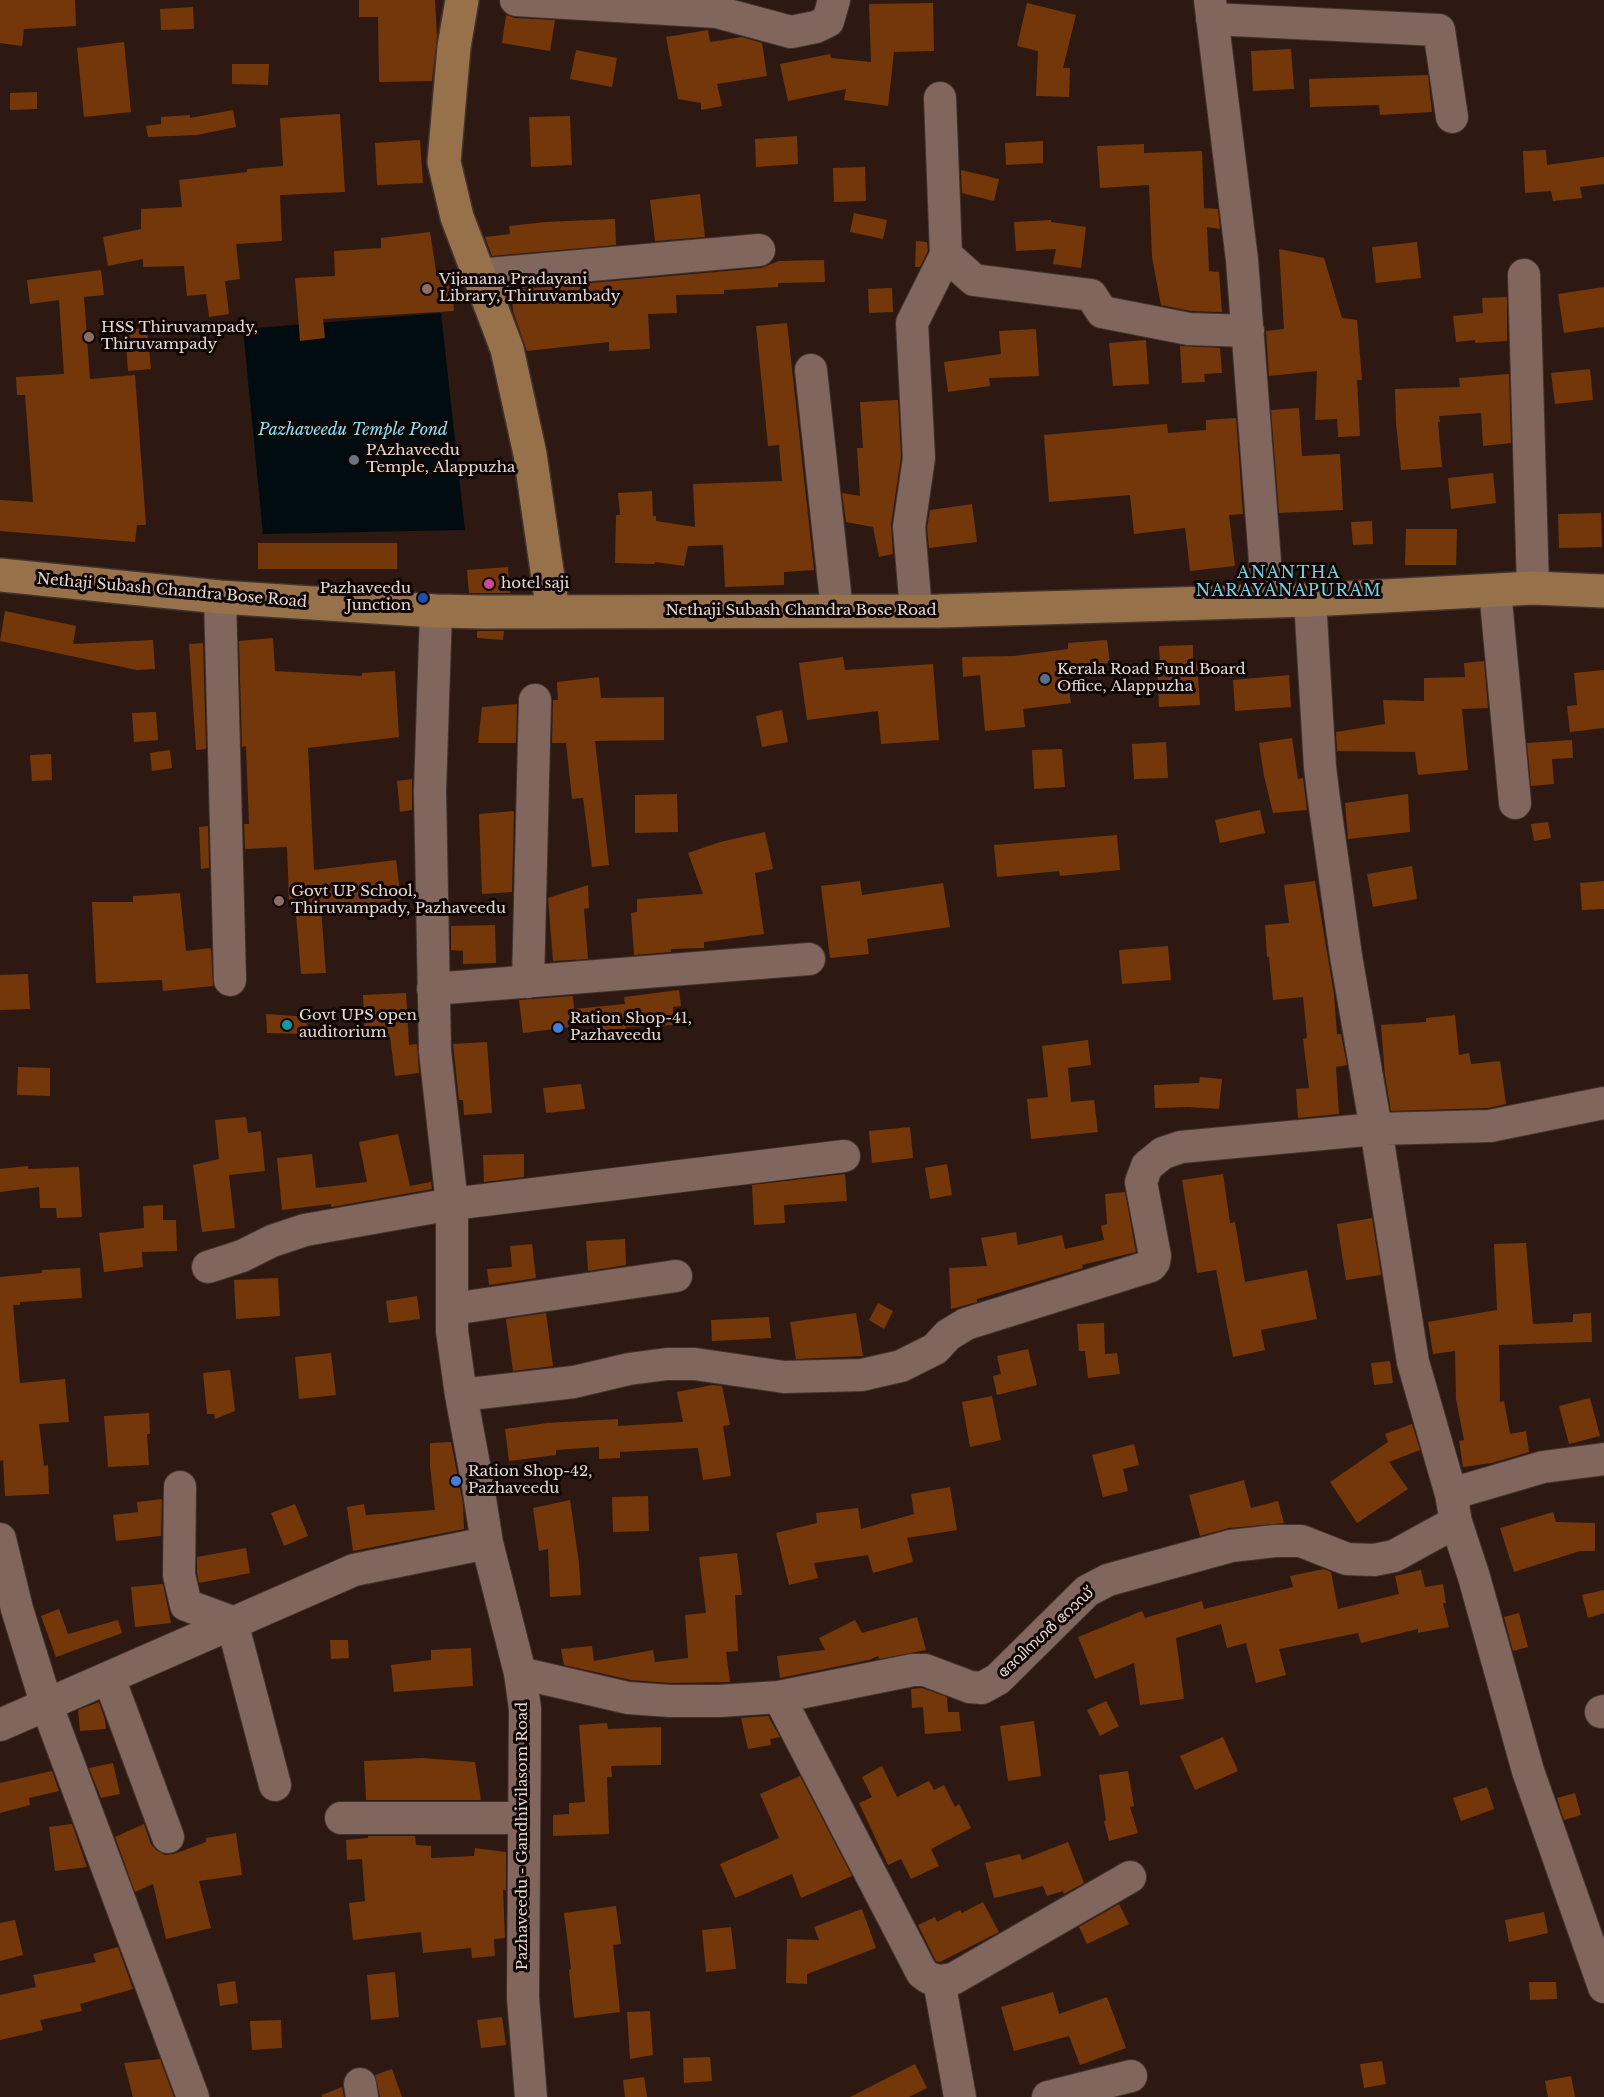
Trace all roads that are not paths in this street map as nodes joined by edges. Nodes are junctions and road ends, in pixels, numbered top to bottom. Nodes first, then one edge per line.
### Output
1 (462, 0) edge
2 (516, 0) edge
3 (834, 0) edge
4 (1211, 9) edge
5 (940, 98) dead end
6 (1452, 117) dead end
7 (759, 250) dead end
8 (946, 255) junction
9 (478, 275) junction
10 (1524, 275) dead end
11 (1248, 331) junction
12 (811, 370) dead end
13 (0, 575) edge
14 (1533, 588) junction
15 (1495, 590) junction
16 (1604, 591) edge
17 (220, 597) junction
18 (1310, 600) junction
19 (1268, 602) junction
20 (436, 611) junction
21 (837, 611) junction
22 (916, 611) junction
23 (553, 612) junction
24 (535, 700) dead end
25 (1515, 803) dead end
26 (809, 959) dead end
27 (230, 980) dead end
28 (528, 982) junction
29 (434, 989) junction
30 (1604, 1103) edge
31 (1376, 1129) junction
32 (844, 1156) dead end
33 (452, 1204) junction
34 (208, 1267) dead end
35 (676, 1275) dead end
36 (452, 1309) junction
37 (461, 1395) junction
38 (1604, 1459) edge
39 (180, 1487) dead end
40 (1454, 1508) junction
41 (0, 1539) edge
42 (487, 1543) junction
43 (232, 1622) junction
44 (520, 1673) junction
45 (109, 1678) junction
46 (779, 1697) junction
47 (47, 1706) junction
48 (0, 1725) edge
49 (275, 1785) dead end
50 (341, 1818) dead end
51 (523, 1818) junction
52 (168, 1837) dead end
53 (1130, 1877) dead end
54 (939, 1981) junction
55 (1604, 1987) edge
56 (1131, 2076) dead end
57 (193, 2097) edge
58 (531, 2097) edge
59 (960, 2097) edge
60 (1048, 2097) edge

1 - 9 main road
2 - 3 street
4 - 6 street
4 - 11 street
5 - 8 street
7 - 9 street
8 - 11 street
8 - 22 street
9 - 23 main road
10 - 14 street
11 - 19 street
12 - 21 street
13 - 17 main road, Nethaji Subash Chandra Bose Road
14 - 15 main road, Nethaji Subash Chandra Bose Road
14 - 16 main road, Nethaji Subash Chandra Bose Road
15 - 18 main road, Nethaji Subash Chandra Bose Road
15 - 25 street
17 - 20 main road, Nethaji Subash Chandra Bose Road
17 - 27 street
18 - 19 main road, Nethaji Subash Chandra Bose Road
18 - 31 street
19 - 22 main road, Nethaji Subash Chandra Bose Road
20 - 23 main road, Nethaji Subash Chandra Bose Road
20 - 29 street, Pazhaveedu - Gandhivilasom Road
21 - 22 main road, Nethaji Subash Chandra Bose Road
21 - 23 main road, Nethaji Subash Chandra Bose Road
24 - 28 street
26 - 28 street
28 - 29 street
29 - 33 street, Pazhaveedu - Gandhivilasom Road
30 - 31 street
31 - 37 street
31 - 40 street
32 - 33 street
33 - 34 street
33 - 36 street, Pazhaveedu - Gandhivilasom Road
35 - 36 street
36 - 37 street, Pazhaveedu - Gandhivilasom Road
37 - 42 street, Pazhaveedu - Gandhivilasom Road
38 - 40 street
39 - 43 street
40 - 46 street, ദേവിനഗർ റോഡ്
40 - 55 street
41 - 47 street
42 - 43 street
42 - 44 street, Pazhaveedu - Gandhivilasom Road
43 - 45 street
43 - 49 street
44 - 46 street, ദേവിനഗർ റോഡ്
44 - 51 street, Pazhaveedu - Gandhivilasom Road
45 - 47 street
45 - 52 street
46 - 54 street
47 - 48 street
47 - 57 street
50 - 51 street
51 - 58 street, Pazhaveedu - Gandhivilasom Road
53 - 54 street
54 - 59 street
56 - 60 street

